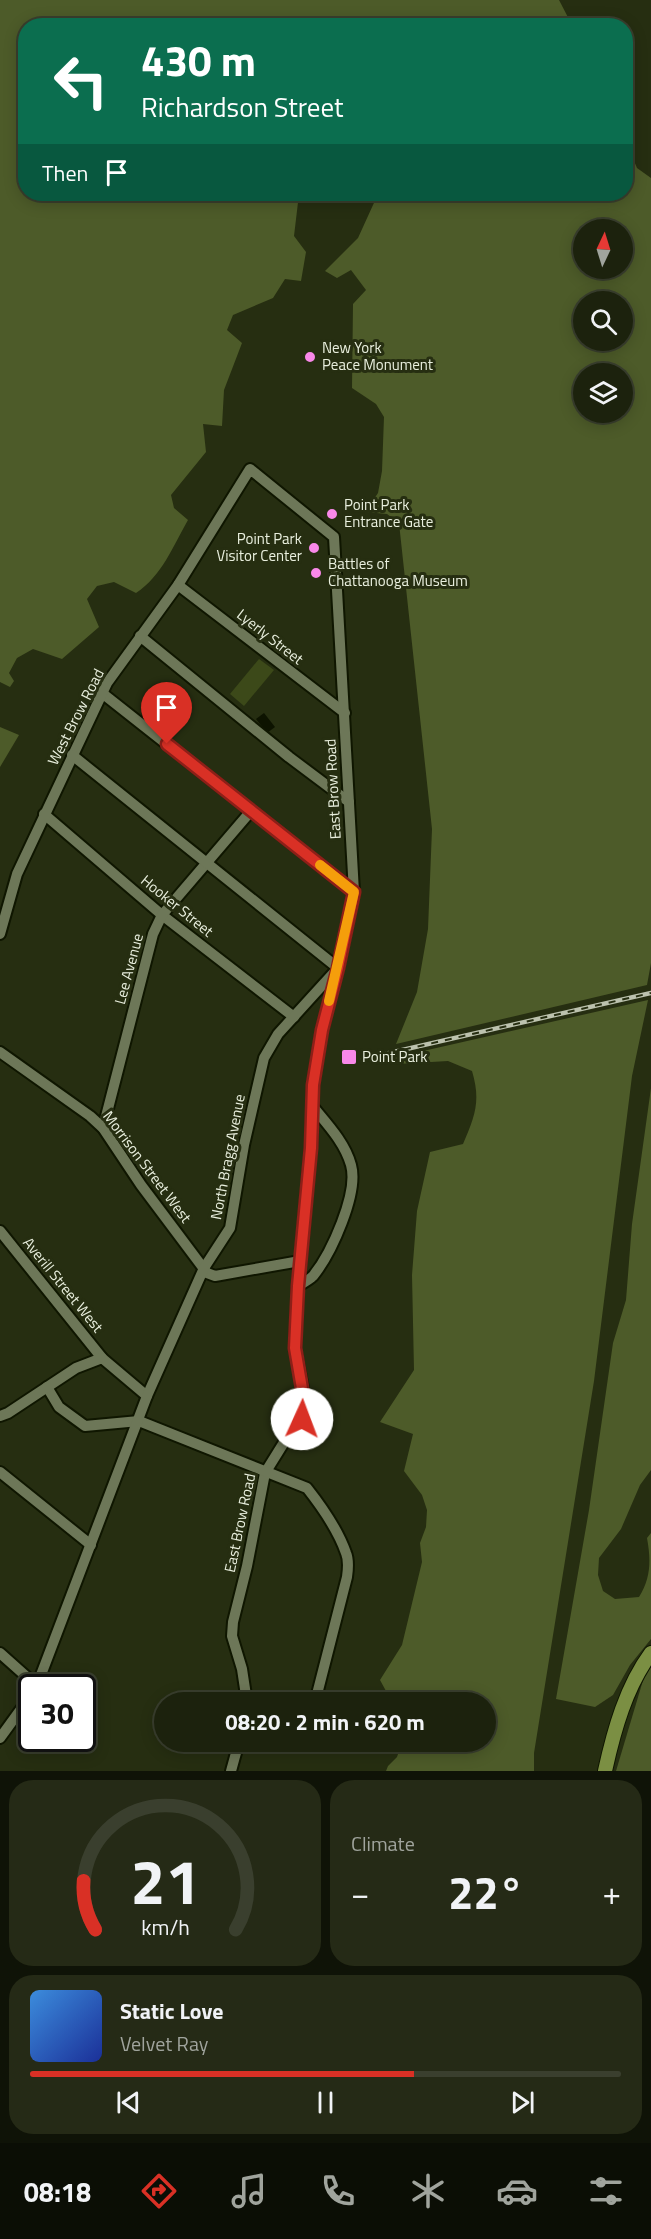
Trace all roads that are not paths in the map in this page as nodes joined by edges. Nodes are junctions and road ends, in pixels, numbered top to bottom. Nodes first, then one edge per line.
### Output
1 (250, 469) joint
2 (178, 585) junction
3 (140, 636) junction
4 (102, 693) junction
5 (345, 713) junction
6 (72, 755) junction
7 (349, 802) junction
8 (251, 811) junction
9 (44, 814) junction
10 (207, 861) junction
11 (354, 892) junction
12 (162, 915) junction
13 (0, 934) edge
14 (338, 968) junction
15 (294, 1017) junction
16 (0, 1053) edge
17 (314, 1108) junction
18 (103, 1128) junction
19 (0, 1231) edge
20 (300, 1261) junction
21 (204, 1268) junction
22 (298, 1286) junction
23 (102, 1358) junction
24 (47, 1387) junction
25 (147, 1396) junction
26 (0, 1416) edge
27 (139, 1421) junction
28 (0, 1472) edge
29 (265, 1473) junction
30 (91, 1545) junction
31 (0, 1653) edge
32 (651, 1653) edge
33 (20, 1674) edge
34 (41, 1674) edge
35 (245, 1692) edge
36 (318, 1692) edge
37 (18, 1713) edge
38 (0, 1738) edge
39 (236, 1752) edge
40 (231, 1771) edge
41 (604, 1771) edge

1 - 2 street, West Brow Road
1 - 5 street, East Brow Road
2 - 3 street, West Brow Road
2 - 5 street, Lyerly Street
3 - 4 street, West Brow Road
3 - 7 street
4 - 6 street, West Brow Road
4 - 8 street
5 - 7 street, East Brow Road
6 - 9 street, West Brow Road
6 - 10 street
7 - 11 street, East Brow Road
8 - 10 street, Lee Avenue
8 - 11 street
9 - 12 street, Hooker Street
9 - 13 street, West Brow Road
10 - 12 street, Lee Avenue
10 - 14 street
11 - 14 street, East Brow Road
12 - 15 street, Hooker Street
12 - 18 street, Lee Avenue
14 - 15 street, North Bragg Avenue
14 - 17 street, East Brow Road
15 - 21 street, North Bragg Avenue
16 - 18 street, Morrison Street West
17 - 20 street, East Brow Road
17 - 22 street
18 - 21 street, Morrison Street West
19 - 23 street, Averill Street West
20 - 21 street
20 - 22 street, East Brow Road
21 - 25 street, North Bragg Avenue
22 - 29 street, East Brow Road
23 - 24 street
23 - 25 street, Averill Street West
24 - 26 street
24 - 27 street
25 - 27 street, North Bragg Avenue
27 - 29 street
27 - 30 street
28 - 30 street
29 - 35 street, East Brow Road
29 - 36 street
30 - 34 street
31 - 33 street
32 - 41 main road
37 - 38 street
39 - 40 street

